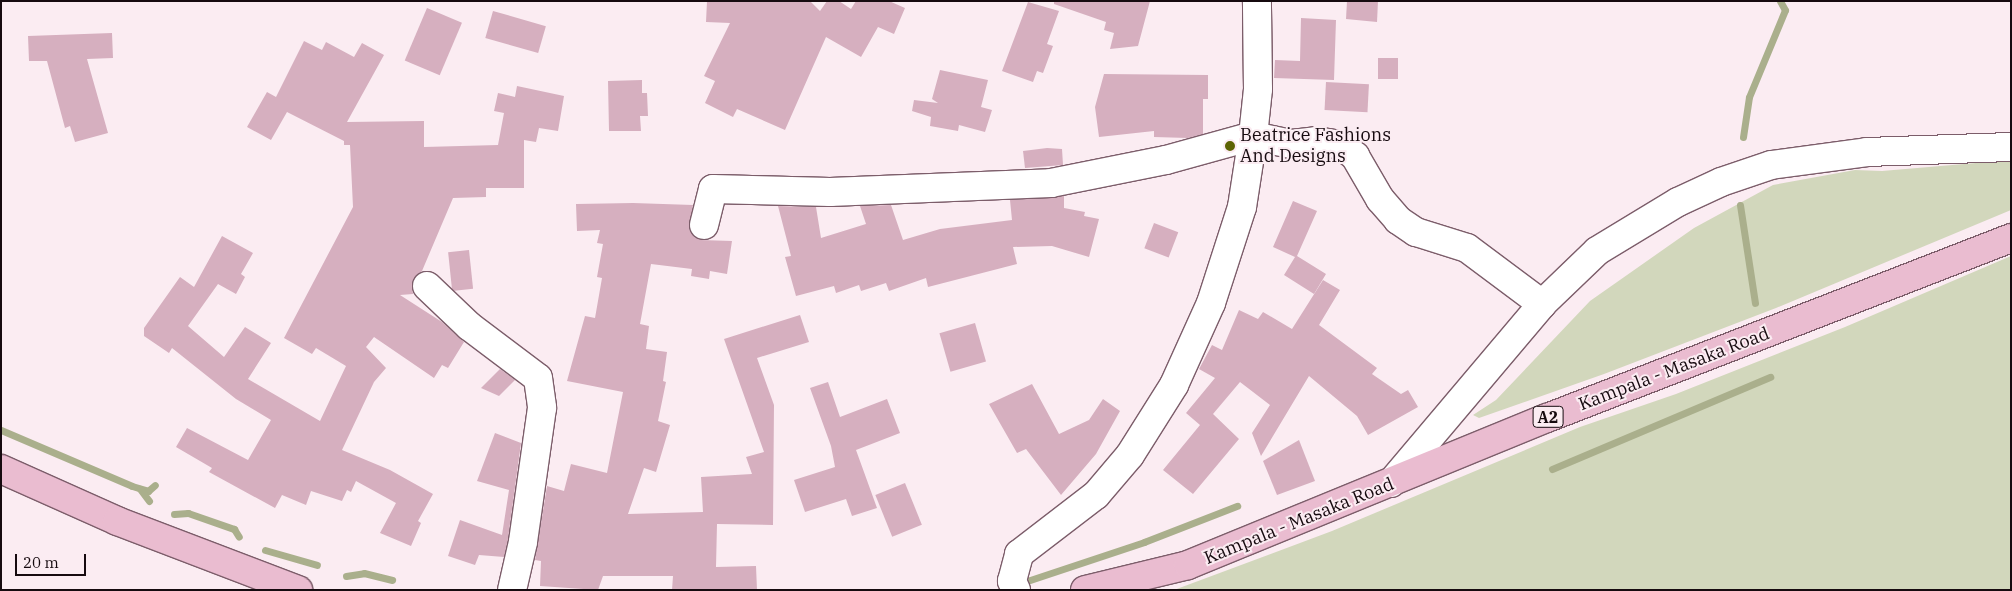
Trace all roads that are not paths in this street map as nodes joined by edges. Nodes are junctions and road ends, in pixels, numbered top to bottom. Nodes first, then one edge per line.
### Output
1 (1257, 1) edge
2 (1254, 136) junction
3 (2011, 147) edge
4 (704, 225) dead end
5 (2011, 238) edge
6 (427, 286) dead end
7 (1542, 304) junction
8 (1, 469) edge
9 (1391, 483) junction
10 (298, 590) edge
11 (512, 590) edge
12 (1016, 590) edge
13 (1085, 590) edge

1 - 2 street
2 - 4 street
2 - 7 street
2 - 12 street
3 - 7 street
5 - 9 main road, Kampala - Masaka Road / A2
6 - 11 street
7 - 9 street
8 - 10 main road
9 - 13 main road, Kampala - Masaka Road / A2

